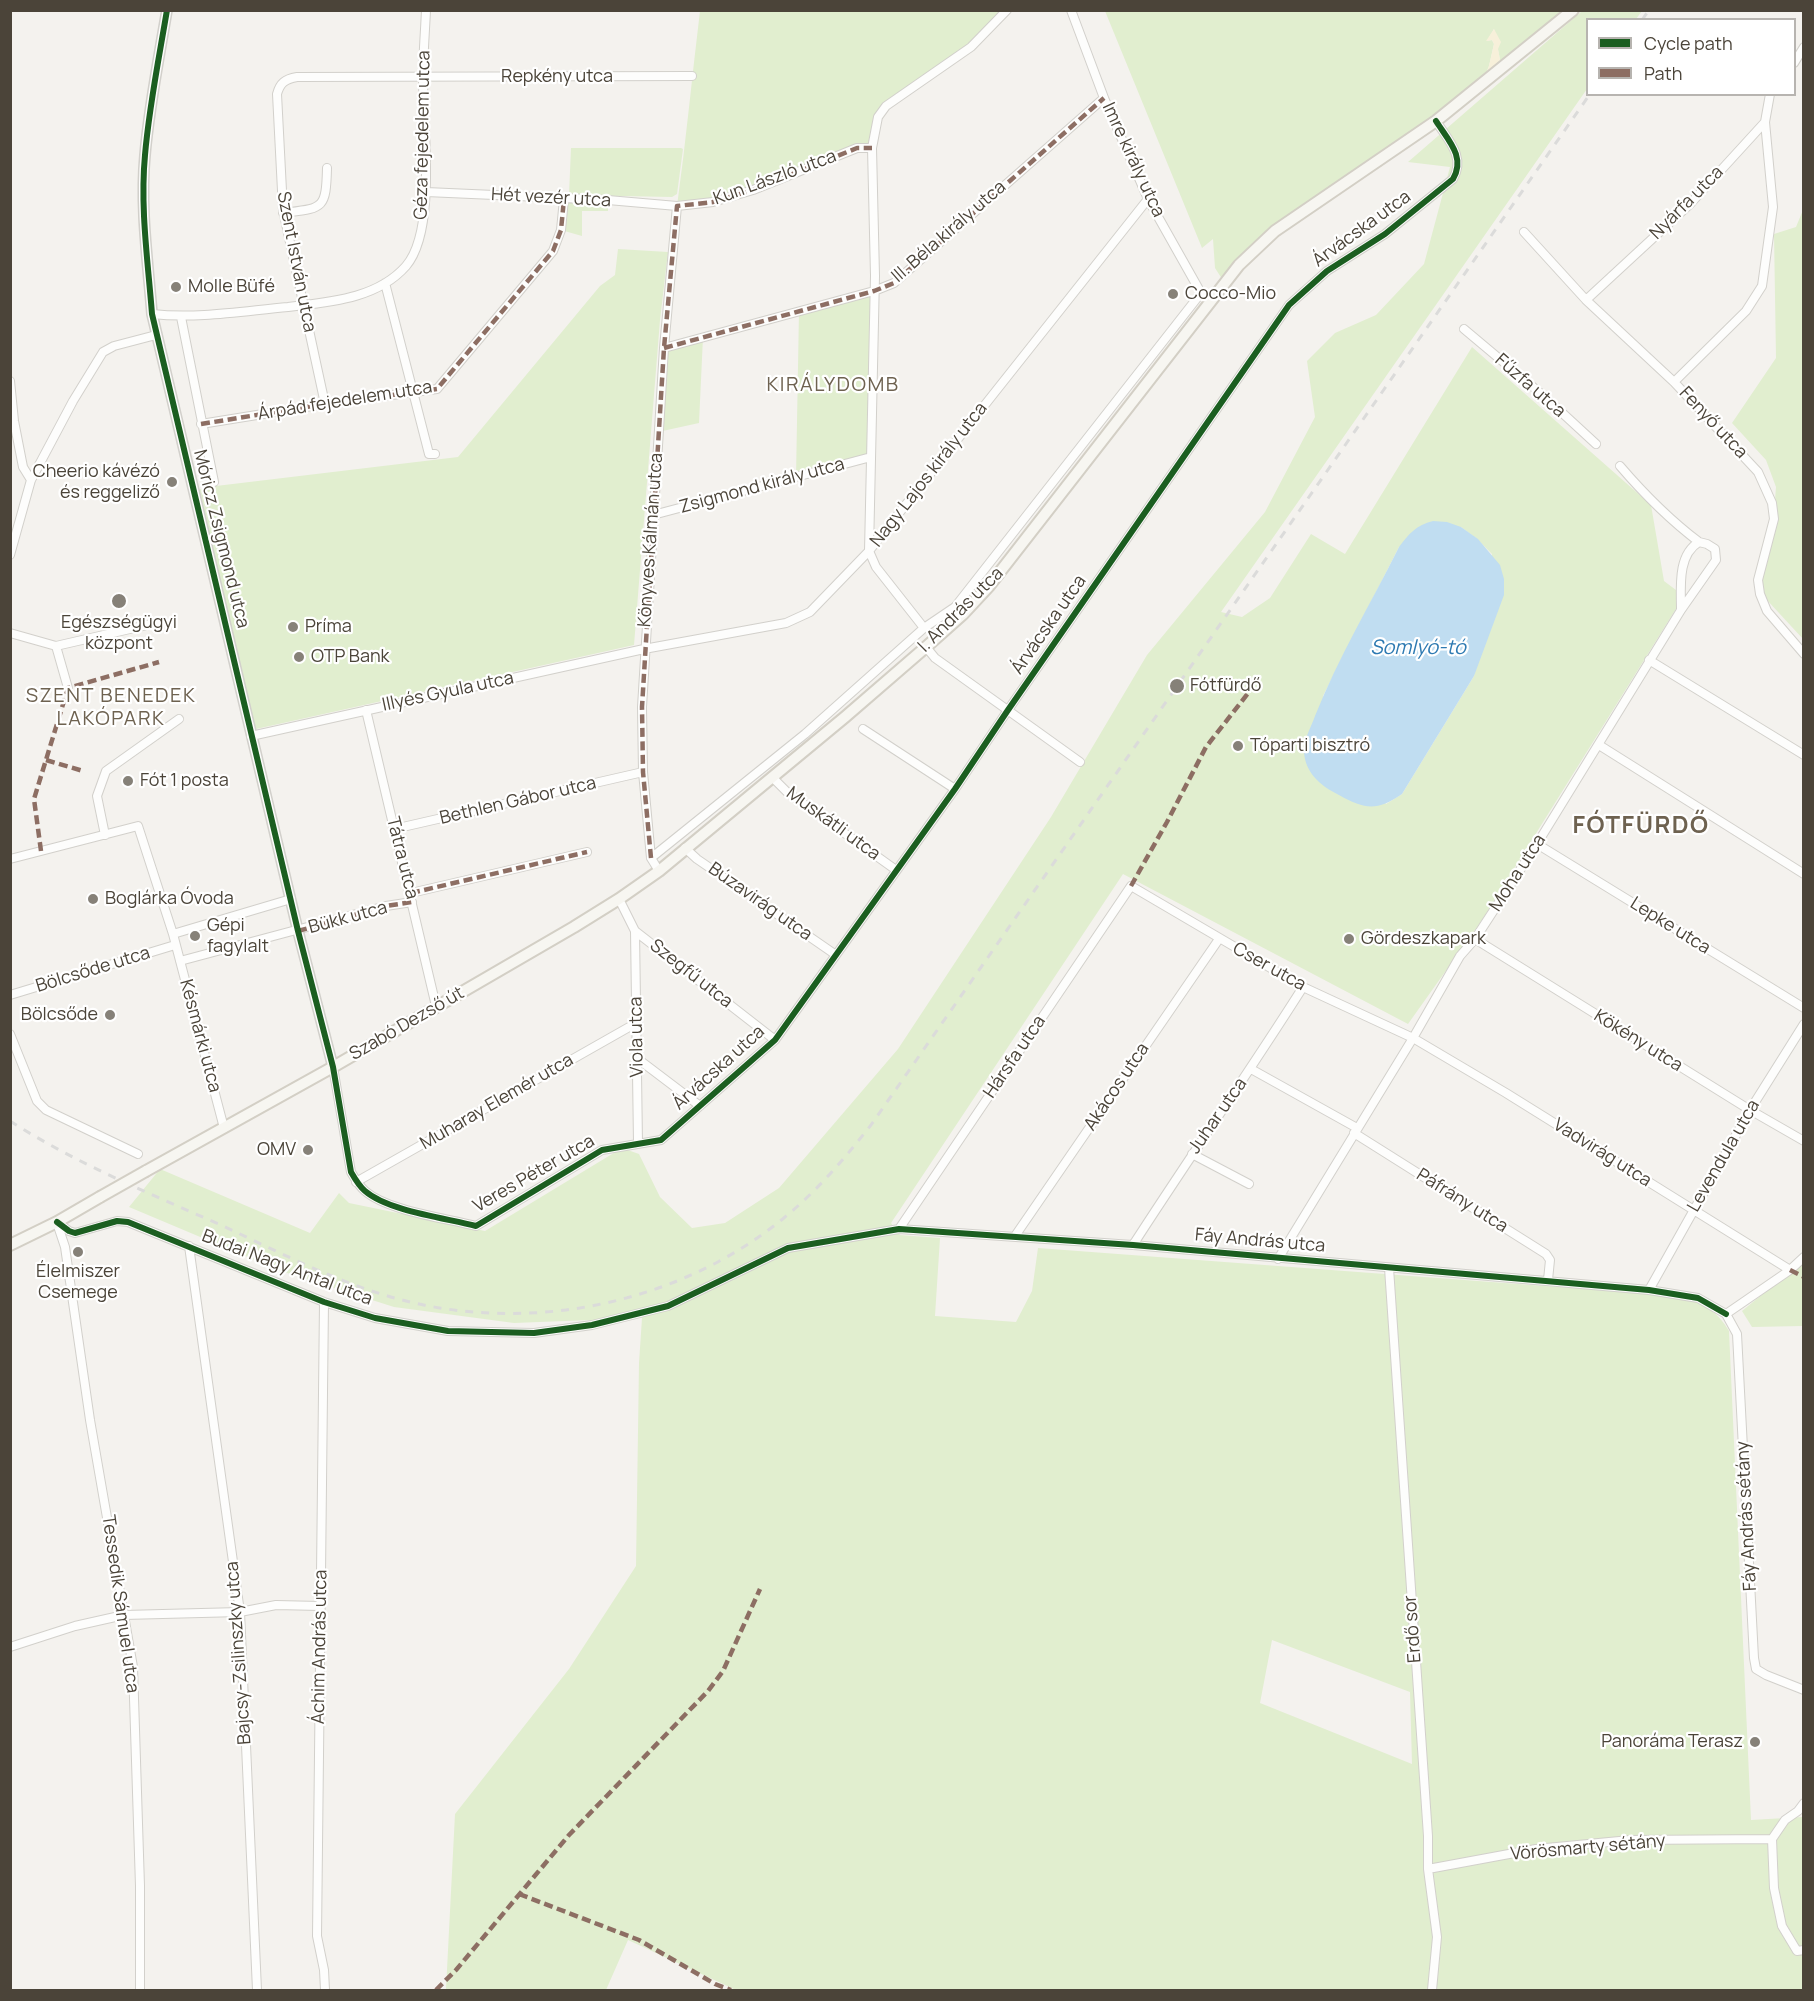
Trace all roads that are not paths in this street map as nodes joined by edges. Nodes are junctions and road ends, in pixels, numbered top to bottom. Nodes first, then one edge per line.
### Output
1 (167, 10) edge
2 (426, 10) edge
3 (1007, 10) edge
4 (1071, 10) edge
5 (1573, 10) edge
6 (692, 76) dead end
7 (423, 78) junction
8 (1770, 96) edge
9 (1104, 98) junction
10 (1436, 121) junction
11 (1765, 122) junction
12 (872, 148) junction
13 (327, 168) dead end
14 (426, 192) junction
15 (564, 199) junction
16 (1148, 199) junction
17 (677, 206) junction
18 (283, 213) junction
19 (1524, 232) dead end
20 (386, 283) junction
21 (874, 291) junction
22 (1201, 293) junction
23 (1212, 300) junction
24 (1586, 300) junction
25 (302, 305) junction
26 (152, 314) junction
27 (181, 317) junction
28 (1464, 329) dead end
29 (156, 335) junction
30 (664, 348) junction
31 (10, 381) edge
32 (1674, 382) junction
33 (413, 393) junction
34 (325, 404) junction
35 (12, 422) edge
36 (201, 424) junction
37 (1596, 444) dead end
38 (435, 454) dead end
39 (871, 457) junction
40 (1620, 466) dead end
41 (31, 480) junction
42 (214, 482) dead end
43 (653, 515) junction
44 (1699, 542) junction
45 (869, 551) junction
46 (10, 555) edge
47 (1681, 609) junction
48 (156, 623) dead end
49 (924, 628) junction
50 (10, 633) edge
51 (56, 646) junction
52 (926, 647) junction
53 (644, 649) junction
54 (1803, 654) edge
55 (1649, 660) junction
56 (68, 688) dead end
57 (366, 710) junction
58 (1008, 710) junction
59 (179, 718) dead end
60 (863, 729) dead end
61 (251, 735) junction
62 (1599, 745) junction
63 (1803, 755) edge
64 (1080, 762) dead end
65 (643, 772) junction
66 (772, 777) junction
67 (955, 789) junction
68 (394, 830) junction
69 (105, 835) junction
70 (1537, 844) junction
71 (685, 848) junction
72 (587, 852) dead end
73 (651, 858) junction
74 (10, 859) edge
75 (896, 870) junction
76 (659, 871) junction
77 (1803, 873) edge
78 (1131, 886) joint
79 (411, 893) junction
80 (291, 899) junction
81 (619, 899) junction
82 (412, 902) junction
83 (298, 931) junction
84 (635, 931) junction
85 (173, 934) junction
86 (1219, 939) junction
87 (1474, 939) junction
88 (175, 945) junction
89 (836, 955) junction
90 (180, 961) junction
91 (1303, 987) junction
92 (10, 994) edge
93 (436, 1006) junction
94 (1803, 1008) edge
95 (638, 1022) junction
96 (1803, 1024) edge
97 (10, 1034) edge
98 (1413, 1038) junction
99 (775, 1040) junction
100 (638, 1059) junction
101 (333, 1067) junction
102 (1251, 1069) junction
103 (700, 1106) junction
104 (1750, 1110) junction
105 (224, 1128) junction
106 (1356, 1130) junction
107 (1803, 1141) edge
108 (638, 1143) junction
109 (138, 1154) dead end
110 (1192, 1154) junction
111 (356, 1182) junction
112 (1249, 1185) dead end
113 (1692, 1210) junction
114 (57, 1222) junction
115 (899, 1228) junction
116 (1015, 1236) junction
117 (10, 1245) edge
118 (1133, 1245) junction
119 (189, 1246) junction
120 (788, 1248) joint
121 (1803, 1257) edge
122 (1278, 1258) junction
123 (1389, 1268) junction
124 (1790, 1270) junction
125 (1548, 1280) junction
126 (1648, 1290) junction
127 (324, 1302) junction
128 (1726, 1314) junction
129 (320, 1606) junction
130 (240, 1612) junction
131 (124, 1615) junction
132 (10, 1647) edge
133 (1803, 1690) edge
134 (1803, 1803) edge
135 (1772, 1839) junction
136 (1428, 1869) junction
137 (1800, 1950) edge
138 (140, 1990) edge
139 (257, 1990) edge
140 (325, 1990) edge
141 (1432, 1990) edge

1 - 26 street, Móricz Zsigmond utca
2 - 7 street, Géza fejedelem utca
3 - 12 street
4 - 9 street, Imre király utca
5 - 10 main road, I. András utca
6 - 7 street, Repkény utca
7 - 14 street, Géza fejedelem utca
7 - 18 street, Szent István utca
8 - 11 street
9 - 16 street, Imre király utca
9 - 21 street, III. Béla király utca
10 - 23 main road, I. András utca
10 - 58 street, Árvácska utca
11 - 24 street, Nyárfa utca
11 - 32 street
12 - 17 street, Kun László utca
12 - 21 street
13 - 18 street
14 - 15 street, Hét vezér utca
14 - 20 street, Géza fejedelem utca
15 - 17 street, Hét vezér utca
15 - 33 street, Árpád fejedelem utca
16 - 22 street, Imre király utca
16 - 45 street, Nagy Lajos király utca
17 - 30 street, Könyves Kálmán utca
18 - 25 street, Szent István utca
19 - 24 street, Fenyő utca
20 - 25 street, Géza fejedelem utca
20 - 33 street
21 - 30 street, III. Béla király utca
21 - 39 street
22 - 23 street, Imre király utca
22 - 49 street, I. András utca
23 - 52 main road, I. András utca
24 - 32 street, Fenyő utca
25 - 27 street, Géza fejedelem utca
25 - 34 street, Szent István utca
26 - 27 street, Géza fejedelem utca
26 - 29 street, Móricz Zsigmond utca
27 - 36 street
28 - 37 street, Fűzfa utca
29 - 41 street
29 - 61 street, Móricz Zsigmond utca
30 - 43 street, Könyves Kálmán utca
31 - 35 street
32 - 54 street, Fenyő utca
33 - 34 street, Árpád fejedelem utca
33 - 38 street
34 - 36 street, Árpád fejedelem utca
35 - 41 street
36 - 42 street
39 - 43 street, Zsigmond király utca
39 - 45 street
40 - 44 street
41 - 46 street
43 - 53 street, Könyves Kálmán utca
44 - 47 street
44 - 47 street, Moha utca
45 - 49 street
45 - 53 street, Nagy Lajos király utca
47 - 55 street, Moha utca
48 - 51 street
49 - 73 street, I. András utca
50 - 51 street
51 - 56 street
52 - 58 street
52 - 66 main road, I. András utca
53 - 57 street, Illyés Gyula utca
53 - 65 street, Könyves Kálmán utca
55 - 62 street, Moha utca
55 - 63 street
57 - 61 street, Illyés Gyula utca
57 - 68 street, Tátra utca
58 - 64 street
58 - 67 street, Árvácska utca
59 - 69 street
60 - 67 street
61 - 80 street, Móricz Zsigmond utca
62 - 70 street, Moha utca
62 - 77 street
65 - 68 street, Bethlen Gábor utca
65 - 73 street, Könyves Kálmán utca
66 - 71 main road, I. András utca
66 - 75 street, Muskátli utca
67 - 75 street, Árvácska utca
68 - 79 street, Tátra utca
69 - 74 street
69 - 85 street, Késmárki utca
70 - 87 street, Moha utca
70 - 94 street, Lepke utca
71 - 76 main road, I. András utca
71 - 89 street, Búzavirág utca
72 - 79 street, Bükk utca
73 - 76 street, Könyves Kálmán utca
75 - 89 street, Árvácska utca
76 - 81 main road, Szabó Dezső út
78 - 86 street, Cser utca
78 - 115 street, Hársfa utca
79 - 82 street, Tátra utca
80 - 83 street, Móricz Zsigmond utca
80 - 85 street, Bükk utca
81 - 84 street, Szegfű utca
81 - 93 main road, Szabó Dezső út
82 - 83 street, Bükk utca
82 - 93 street, Tátra utca
83 - 90 street, Bükk utca
83 - 101 street, Móricz Zsigmond utca
84 - 95 street, Viola utca
84 - 99 street, Szegfű utca
85 - 88 street, Késmárki utca
86 - 91 street, Cser utca
86 - 116 street, Akácos utca
87 - 98 street, Moha utca
87 - 104 street, Kökény utca
88 - 90 street, Késmárki utca
88 - 92 street, Bölcsőde utca
89 - 99 street, Árvácska utca
90 - 105 street, Késmárki utca
91 - 98 street, Cser utca
91 - 102 street, Juhar utca
93 - 101 main road, Szabó Dezső út
95 - 100 street, Viola utca
95 - 111 street, Muharay Elemér utca
96 - 104 street, Levendula utca
97 - 109 street
98 - 106 street, Moha utca
98 - 113 street, Vadvirág utca
99 - 103 street, Árvácska utca
100 - 103 street
100 - 108 street, Viola utca
101 - 105 main road, Szabó Dezső út
101 - 111 street
102 - 106 street
102 - 110 street, Juhar utca
103 - 108 street, Árvácska utca
104 - 107 street, Kökény utca
104 - 113 street, Levendula utca
105 - 114 main road, Szabó Dezső út, bridge
106 - 122 street, Moha utca
106 - 125 street, Páfrány utca
108 - 111 street, Veres Péter utca
110 - 112 street
110 - 118 street, Juhar utca
113 - 124 street, Vadvirág utca
113 - 126 street, Levendula utca
114 - 117 main road, Szabó Dezső út
114 - 119 street, Budai Nagy Antal utca
114 - 131 street, Tessedik Sámuel utca
115 - 116 street, Fáy András utca
115 - 120 street, Fáy András utca
116 - 118 street, Fáy András utca
118 - 122 street, Fáy András utca
119 - 127 street, Budai Nagy Antal utca
119 - 130 street, Bajcsy-Zsilinszky utca
120 - 127 street, Budai Nagy Antal utca
121 - 124 street
122 - 123 street, Fáy András utca
123 - 125 street, Fáy András utca
123 - 136 street, Erdő sor
124 - 128 street
125 - 126 street, Fáy András utca
126 - 128 street, Fáy András utca
127 - 129 street, Áchim András utca
128 - 133 street, Fáy András sétány
129 - 130 street
129 - 140 street, Áchim András utca
130 - 131 street
130 - 139 street, Bajcsy-Zsilinszky utca
131 - 132 street
131 - 138 street, Tessedik Sámuel utca
134 - 135 street
135 - 136 street, Vörösmarty sétány
135 - 137 street
136 - 141 street, Erdő sor

